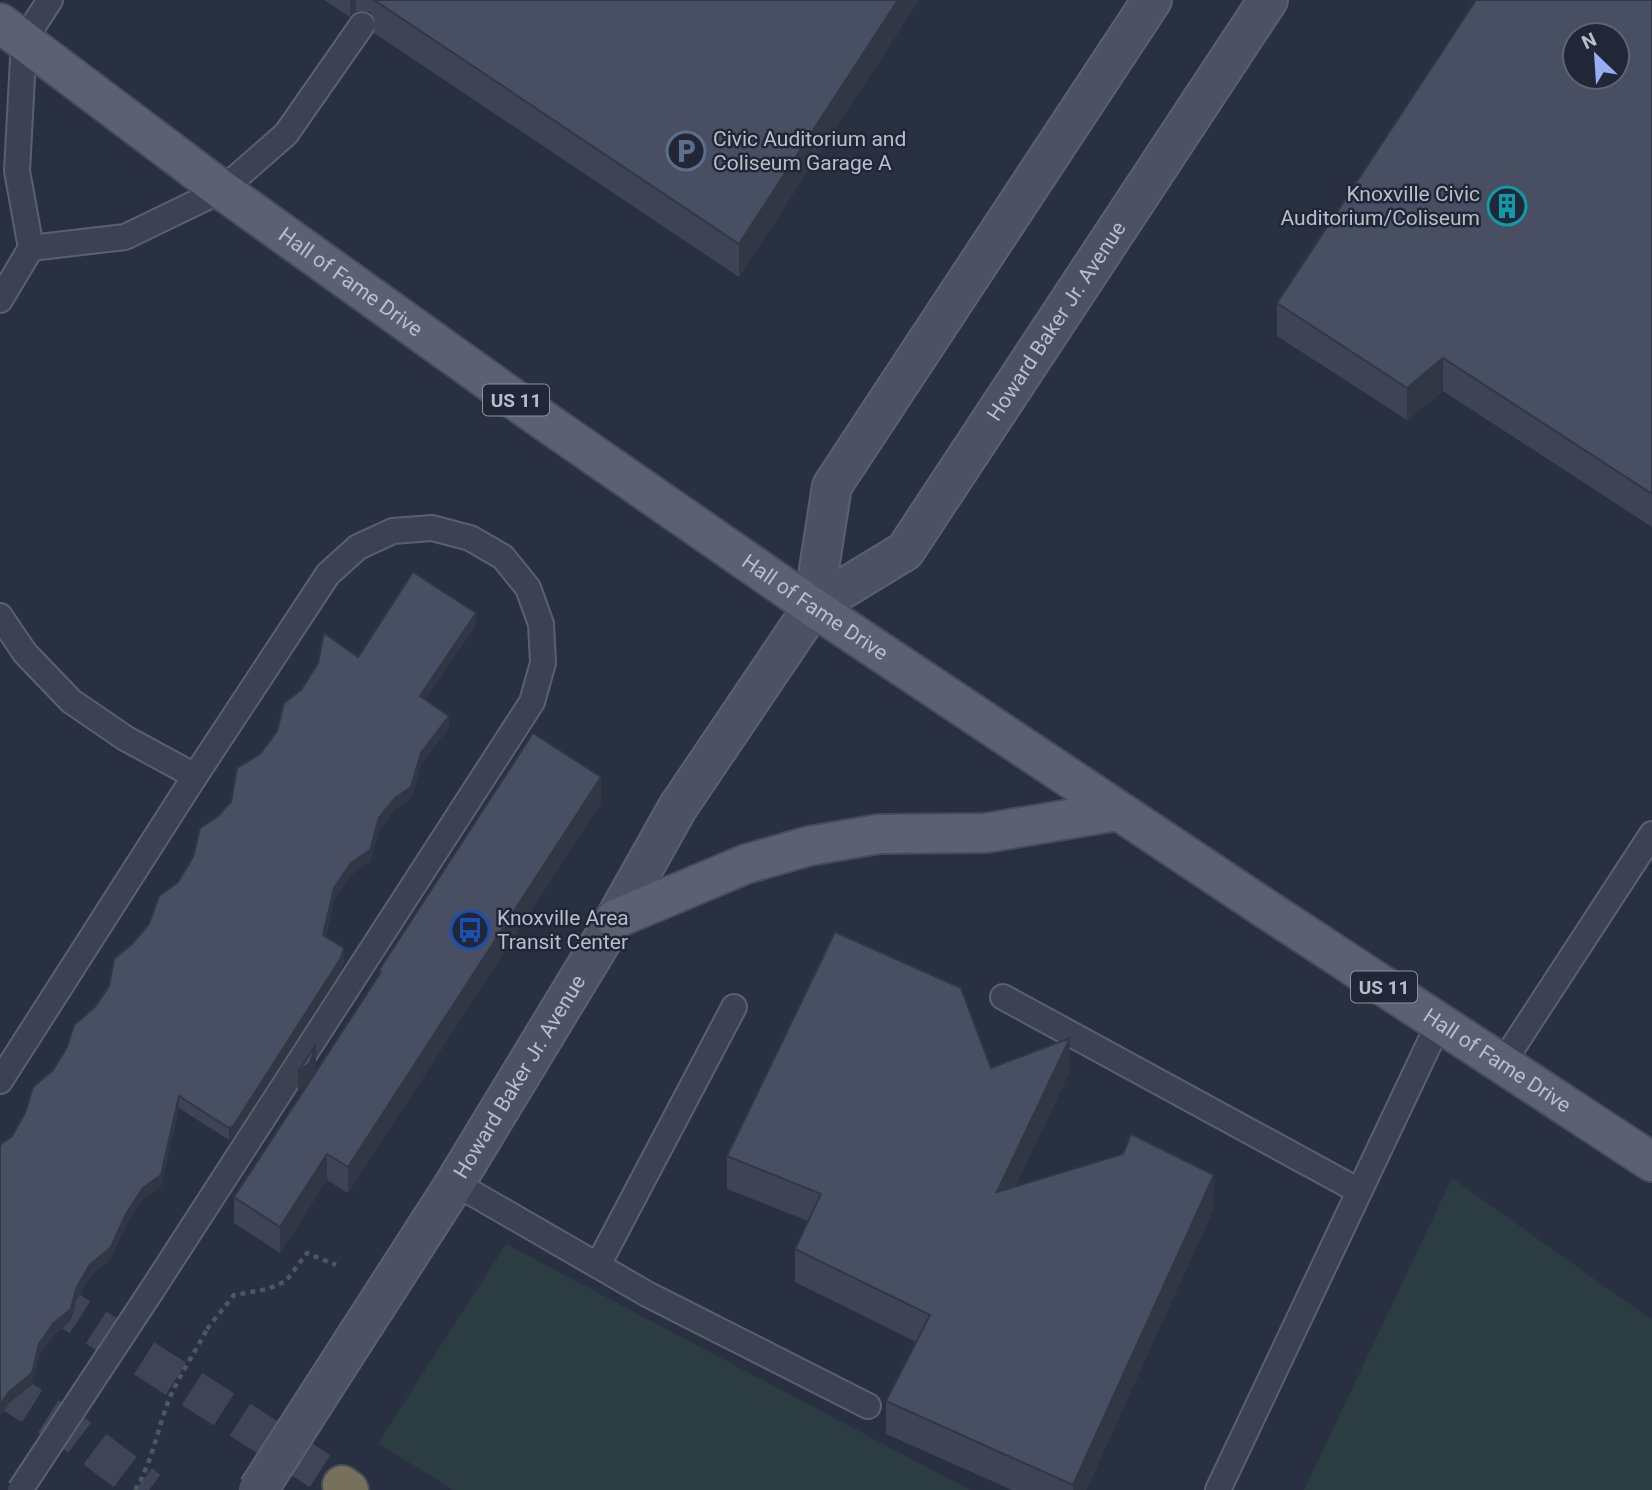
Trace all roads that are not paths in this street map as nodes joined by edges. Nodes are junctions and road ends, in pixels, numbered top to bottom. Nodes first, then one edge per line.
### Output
1 (50, 0) edge
2 (1152, 0) edge
3 (1268, 0) edge
4 (362, 25) dead end
5 (12, 32) edge
6 (222, 190) junction
7 (30, 248) junction
8 (0, 300) edge
9 (813, 607) junction
10 (0, 616) edge
11 (195, 776) junction
12 (1117, 811) junction
13 (1652, 834) edge
14 (615, 919) junction
15 (1003, 997) dead end
16 (734, 1007) dead end
17 (1439, 1023) junction
18 (1502, 1064) junction
19 (0, 1081) edge
20 (1652, 1162) edge
21 (455, 1183) junction
22 (1359, 1191) junction
23 (598, 1265) junction
24 (868, 1406) dead end
25 (20, 1490) edge
26 (258, 1490) edge
27 (1218, 1490) edge

1 - 5 lane
2 - 9 street, Howard Baker Jr. Avenue
3 - 9 street, Howard Baker Jr. Avenue
4 - 6 lane
5 - 6 main road, Hall of Fame Drive / US 11
5 - 7 lane
6 - 7 lane
6 - 9 main road, Hall of Fame Drive / US 11
7 - 8 lane
9 - 12 main road, Hall of Fame Drive / US 11
9 - 14 street, Howard Baker Jr. Avenue
10 - 11 lane
11 - 19 lane
11 - 25 lane, bridge
12 - 14 main road
12 - 17 main road, Hall of Fame Drive / US 11
13 - 18 lane
14 - 21 street, Howard Baker Jr. Avenue
15 - 22 lane
16 - 23 lane
17 - 18 main road, Hall of Fame Drive / US 11
17 - 22 lane
18 - 20 main road, Hall of Fame Drive / US 11
21 - 23 lane
21 - 26 street, Howard Baker Jr. Avenue, bridge
22 - 27 lane
23 - 24 lane

